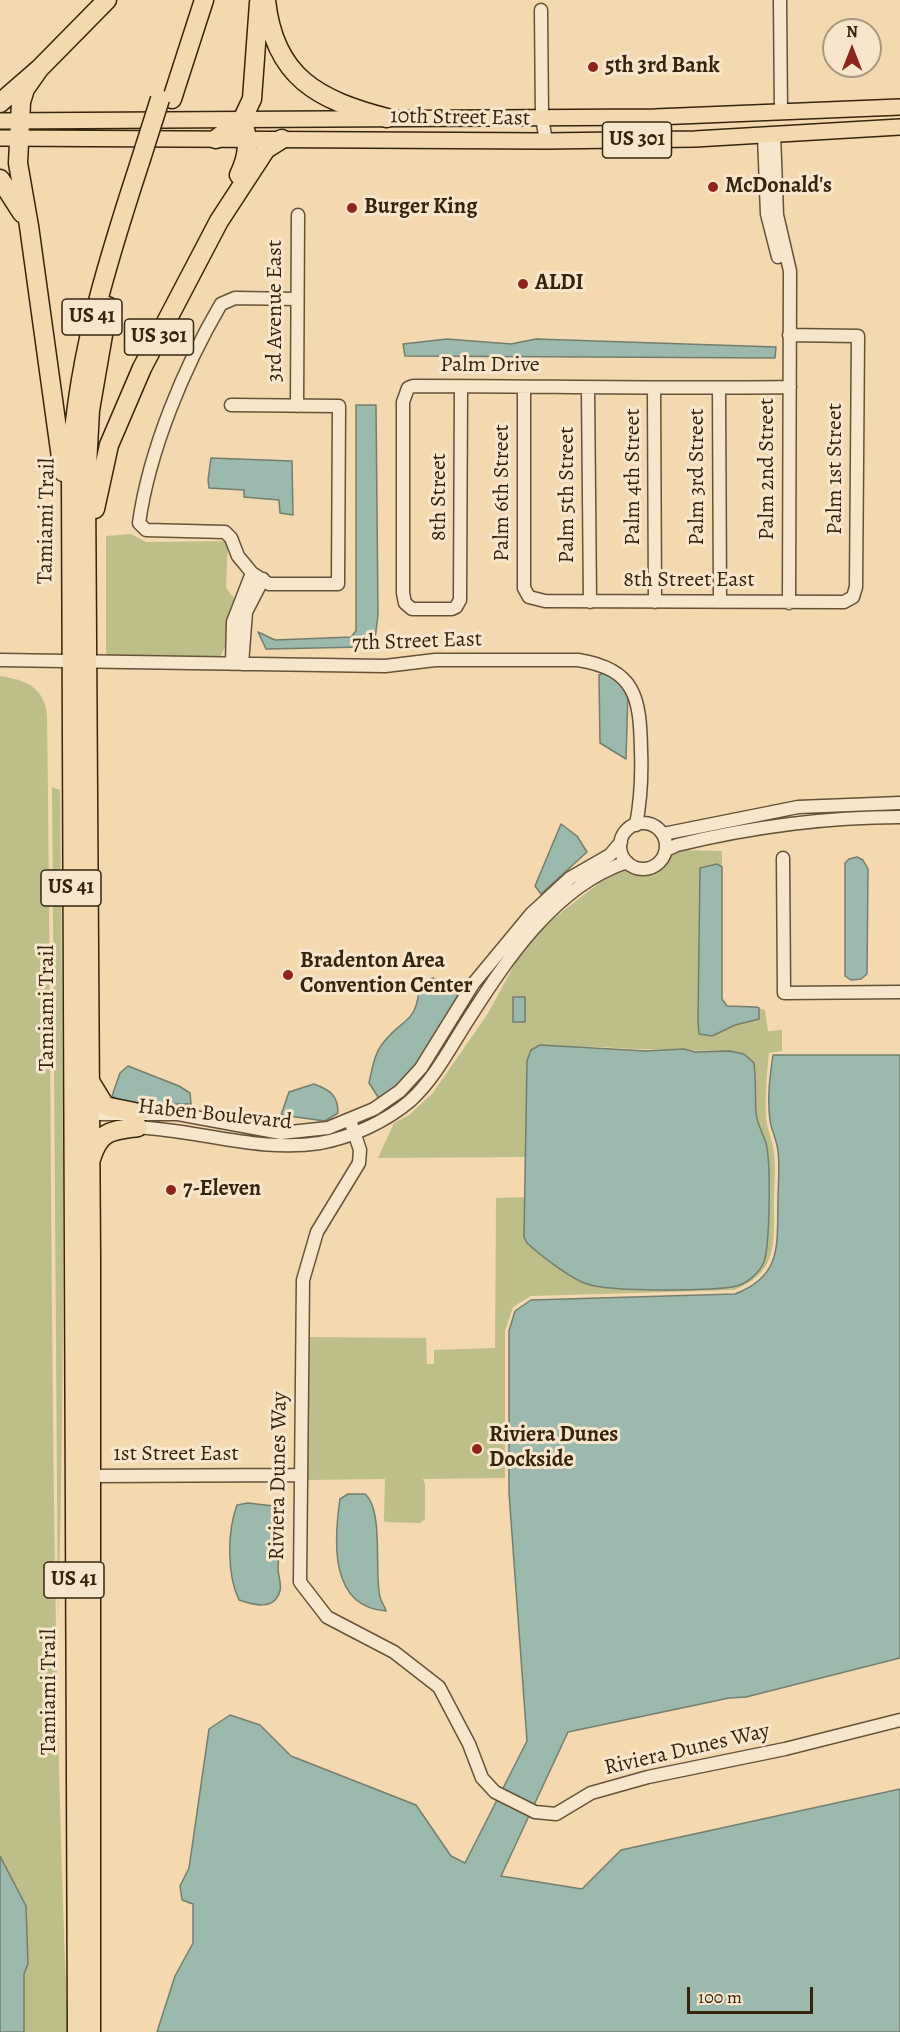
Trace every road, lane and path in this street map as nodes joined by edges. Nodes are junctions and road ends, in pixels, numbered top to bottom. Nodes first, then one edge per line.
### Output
1 (107, 0) edge
2 (192, 0) edge
3 (204, 0) edge
4 (260, 0) edge
5 (266, 0) edge
6 (780, 0) edge
7 (541, 10) dead end
8 (39, 69) junction
9 (166, 99) junction
10 (0, 103) edge
11 (900, 106) edge
12 (781, 112) junction
13 (900, 113) edge
14 (542, 117) junction
15 (387, 118) junction
16 (242, 120) junction
17 (0, 121) edge
18 (900, 127) edge
19 (19, 130) junction
20 (769, 135) junction
21 (0, 138) edge
22 (216, 139) junction
23 (247, 139) junction
24 (282, 139) junction
25 (694, 139) junction
26 (546, 141) junction
27 (146, 161) junction
28 (0, 179) edge
29 (298, 215) dead end
30 (219, 221) junction
31 (29, 226) junction
32 (297, 299) junction
33 (789, 334) junction
34 (461, 386) junction
35 (524, 387) junction
36 (790, 387) junction
37 (588, 388) junction
38 (654, 388) junction
39 (719, 388) junction
40 (231, 405) dead end
41 (297, 406) junction
42 (69, 521) junction
43 (86, 558) junction
44 (252, 573) junction
45 (263, 579) junction
46 (246, 597) junction
47 (529, 597) joint
48 (849, 600) joint
49 (590, 602) junction
50 (656, 602) junction
51 (720, 602) junction
52 (789, 603) junction
53 (456, 608) joint
54 (0, 660) edge
55 (78, 661) junction
56 (237, 664) junction
57 (642, 795) junction
58 (900, 802) edge
59 (900, 817) edge
60 (650, 824) junction
61 (636, 825) junction
62 (663, 834) junction
63 (621, 842) junction
64 (666, 850) junction
65 (783, 858) dead end
66 (627, 862) junction
67 (473, 984) junction
68 (900, 992) edge
69 (482, 997) junction
70 (88, 1072) junction
71 (139, 1120) junction
72 (350, 1120) junction
73 (80, 1121) junction
74 (353, 1134) junction
75 (89, 1163) junction
76 (299, 1475) junction
77 (90, 1476) junction
78 (900, 1720) edge
79 (83, 1739) junction
80 (77, 2032) edge
81 (92, 2032) edge

1 - 8 highway
2 - 9 highway, Tamiami Trail / US 41
3 - 9 highway, Tamiami Trail / US 41
4 - 16 highway
5 - 15 highway
6 - 12 street
7 - 14 street
8 - 10 highway
8 - 19 highway
9 - 27 highway, Tamiami Trail / US 41, bridge
11 - 12 main road, 10th Street East / US 301
12 - 14 main road, 10th Street East / US 301
12 - 25 main road
13 - 20 main road
14 - 15 main road, 10th Street East / US 301
14 - 26 street
15 - 16 main road, 10th Street East / US 301
16 - 19 main road, 10th Street East / US 301
16 - 22 highway
16 - 23 highway
17 - 19 main road
18 - 20 main road, 10th Street East / US 301
19 - 21 main road
19 - 22 main road, 10th Street East
19 - 31 highway
20 - 25 main road, 10th Street East / US 301
20 - 33 street, Palm 2nd Street
22 - 23 main road, 10th Street East
23 - 24 main road, 10th Street East
23 - 30 highway
24 - 26 main road, 10th Street East / US 301
24 - 30 highway, US 301
25 - 26 main road, 10th Street East / US 301
27 - 42 highway, Tamiami Trail / US 41
27 - 43 highway, Tamiami Trail / US 41
28 - 31 highway
29 - 32 street, 3rd Avenue East
30 - 43 highway, US 301
31 - 42 highway
32 - 41 street, 3rd Avenue East
32 - 44 street
33 - 36 street, Palm 2nd Street
33 - 48 street, Palm 1st Street
34 - 35 street, Palm Drive
34 - 53 street, 8th Street
34 - 53 street, Palm Drive
35 - 37 street, Palm Drive
35 - 47 street, Palm 6th Street
36 - 39 street, Palm Drive
36 - 52 street, Palm 2nd Street
37 - 38 street, Palm Drive
37 - 49 street, Palm 5th Street
38 - 39 street, Palm Drive
38 - 50 street, Palm 4th Street
39 - 51 street, Palm 3rd Street
40 - 41 street
41 - 45 street
42 - 55 highway, Tamiami Trail / US 41
43 - 55 highway, Tamiami Trail / US 41
44 - 45 street
44 - 46 street
45 - 46 street
46 - 56 street
47 - 49 street, 8th Street East
48 - 52 street, 8th Street East
49 - 50 street, 8th Street East
50 - 51 street, 8th Street East
51 - 52 street, 8th Street East
54 - 55 street, 7th Street East
55 - 56 street, 7th Street East
55 - 70 highway, Tamiami Trail / US 41
55 - 73 highway, Tamiami Trail / US 41
56 - 57 street, 7th Street East
57 - 60 street, 7th Street East
57 - 61 street, 7th Street East
58 - 62 street
59 - 64 street
60 - 61 street
60 - 62 street
61 - 63 street
62 - 64 street
63 - 66 street
63 - 67 street, Haben Boulevard
64 - 66 street
65 - 68 street
66 - 69 street, Haben Boulevard
67 - 69 street
67 - 72 street, Haben Boulevard
69 - 74 street, Haben Boulevard
70 - 71 highway
70 - 73 highway, Tamiami Trail / US 41
71 - 72 street, Haben Boulevard
71 - 73 street, Haben Boulevard
71 - 74 street, Haben Boulevard
71 - 75 highway
72 - 74 street
73 - 75 highway, Tamiami Trail / US 41
73 - 79 highway, Tamiami Trail / US 41
74 - 76 street, Riviera Dunes Way
75 - 77 highway, Tamiami Trail / US 41
76 - 77 street, 1st Street East
76 - 78 street, Riviera Dunes Way
77 - 79 highway, Tamiami Trail / US 41
79 - 80 highway, Tamiami Trail / US 41
79 - 81 highway, Tamiami Trail / US 41

